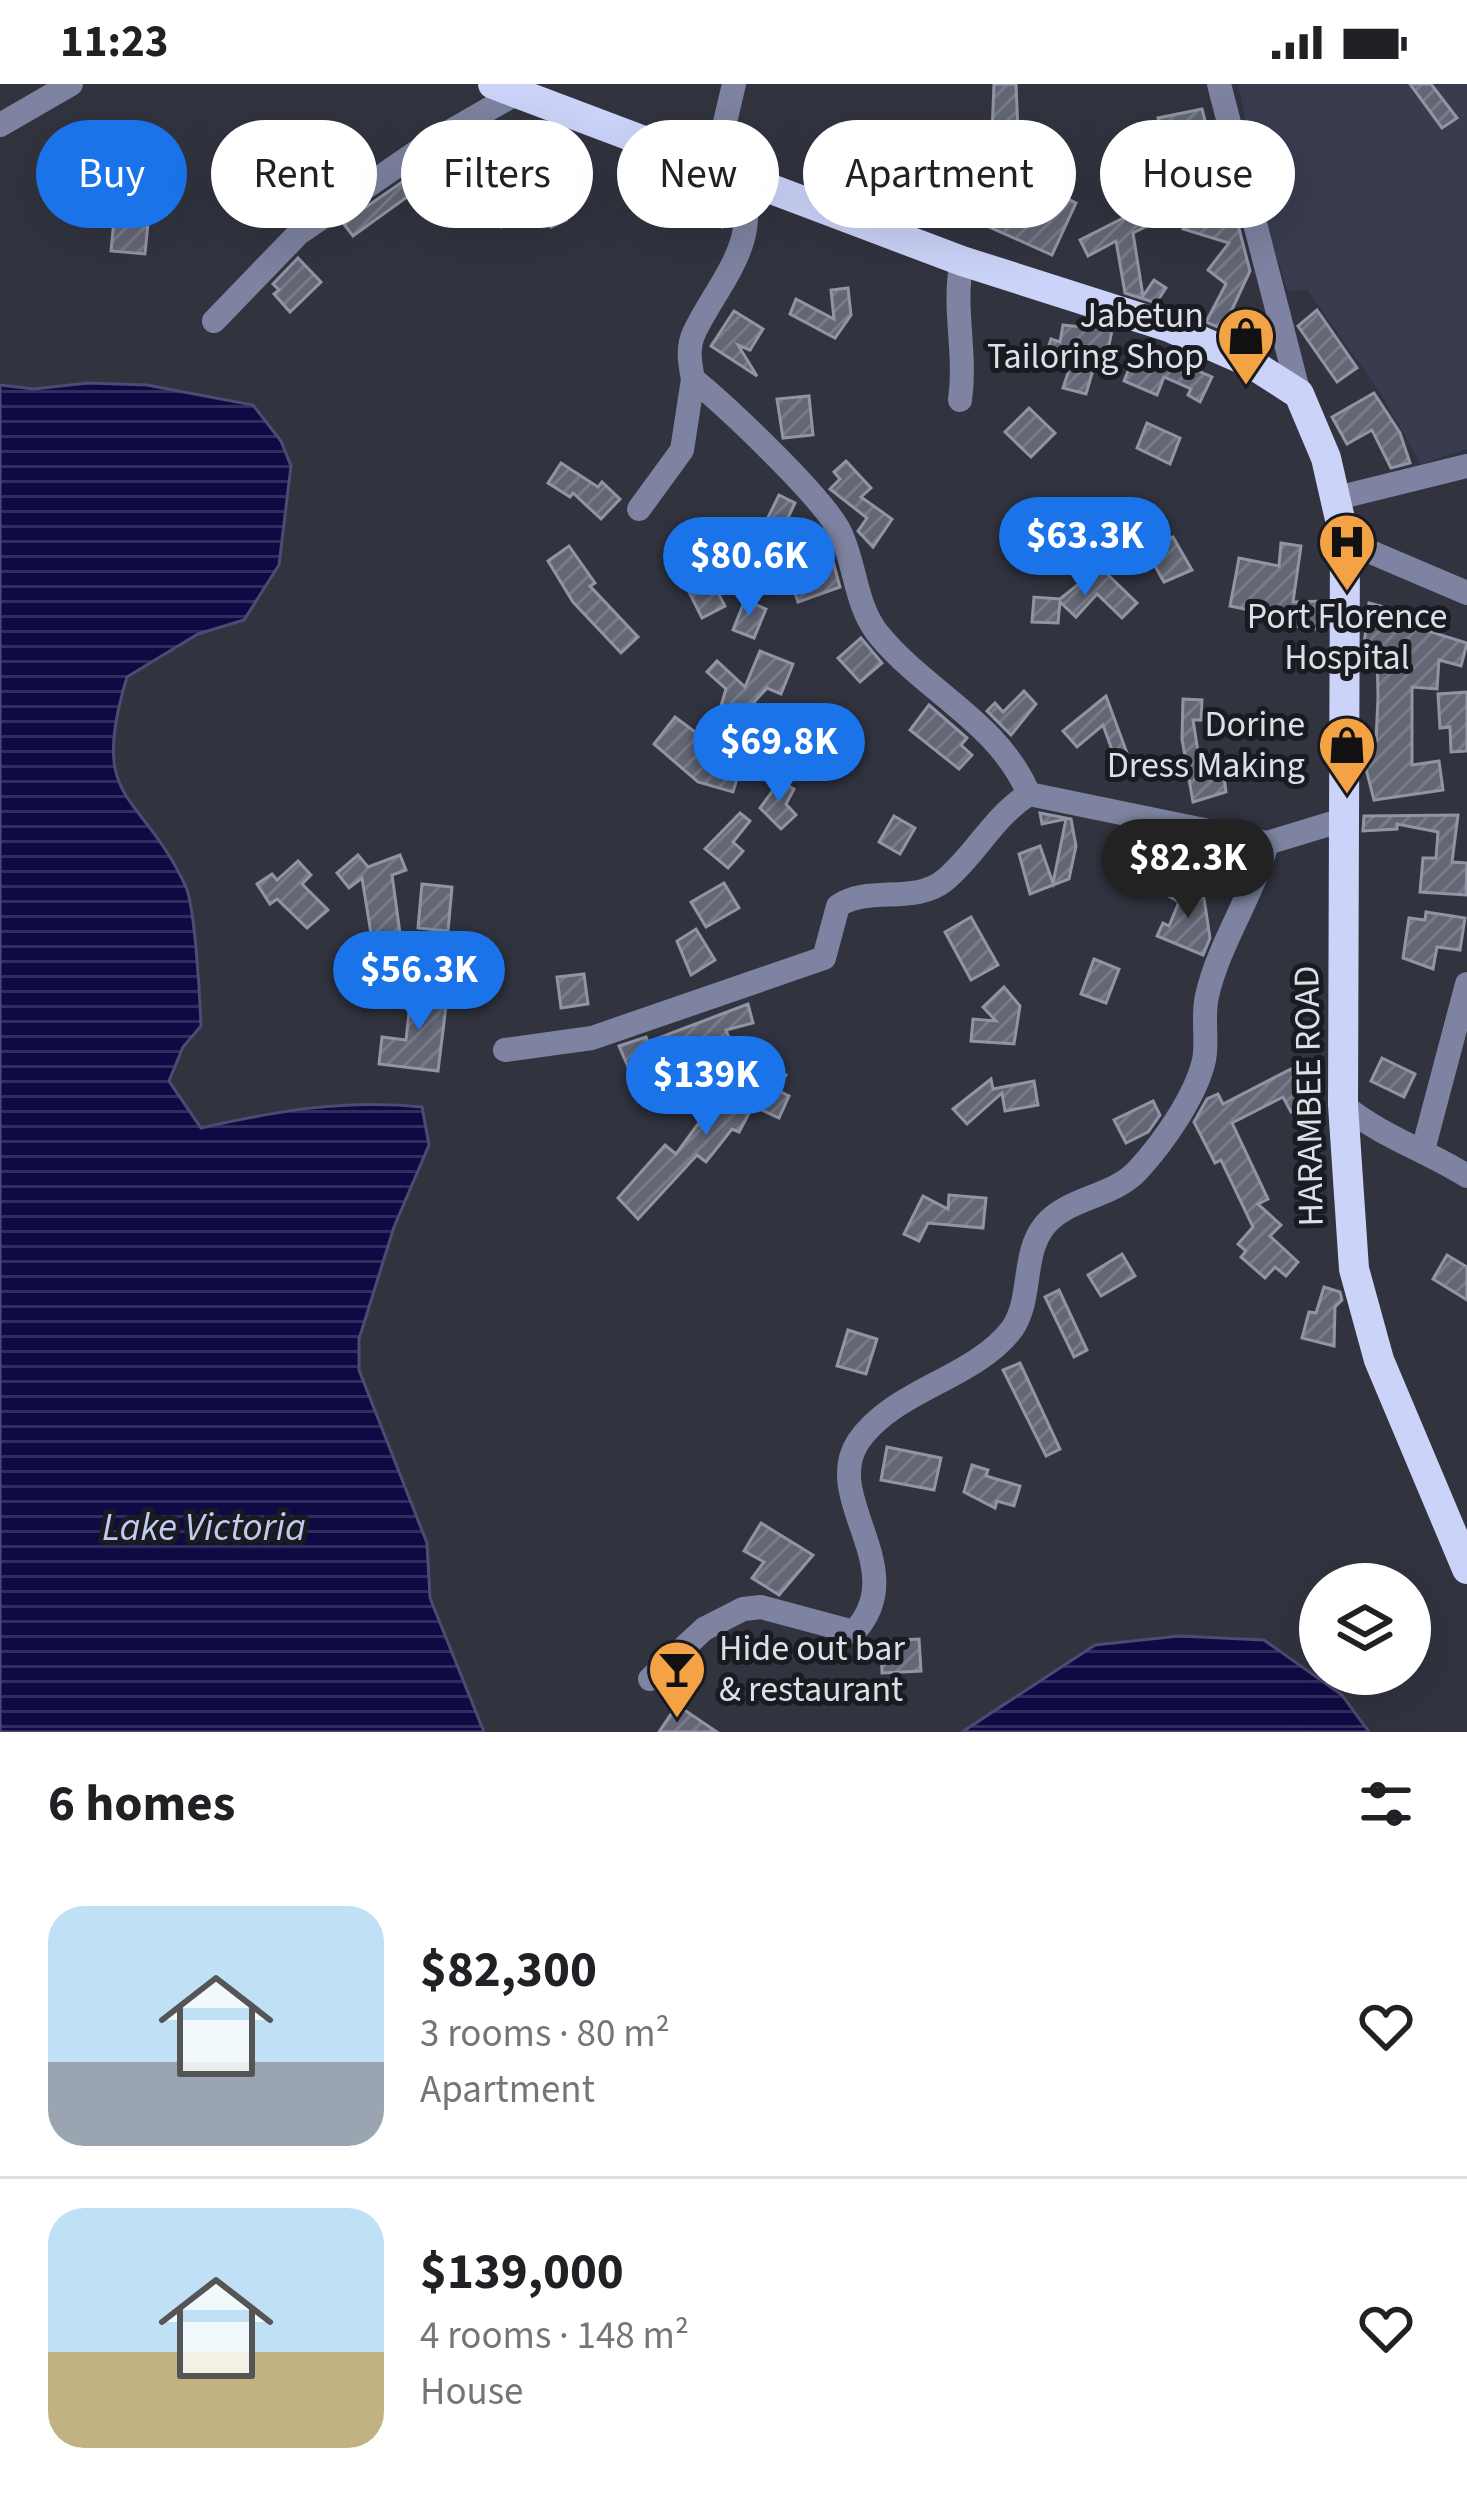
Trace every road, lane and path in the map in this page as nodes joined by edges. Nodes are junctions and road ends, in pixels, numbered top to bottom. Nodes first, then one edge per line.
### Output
1 (70, 84) edge
2 (734, 84) edge
3 (1220, 84) edge
4 (504, 89) edge
5 (730, 120) edge
6 (0, 125) edge
7 (617, 132) edge
8 (779, 193) edge
9 (742, 228) edge
10 (962, 261) junction
11 (214, 321) dead end
12 (693, 379) junction
13 (1299, 394) junction
14 (960, 400) dead end
15 (1467, 466) edge
16 (1337, 498) junction
17 (639, 509) dead end
18 (1345, 541) junction
19 (1467, 593) edge
20 (1029, 794) junction
21 (1346, 818) junction
22 (1267, 843) junction
23 (1467, 985) edge
24 (505, 1050) dead end
25 (1342, 1105) junction
26 (1423, 1150) junction
27 (1467, 1176) edge
28 (1467, 1569) edge
29 (650, 1679) dead end

1 - 6 street
2 - 5 street
3 - 13 street
4 - 7 main road
4 - 11 street
8 - 10 main road
9 - 12 street
10 - 13 main road
10 - 14 street
12 - 17 street
12 - 20 street
13 - 16 main road, HARAMBEE ROAD
15 - 16 street
16 - 18 main road, HARAMBEE ROAD
18 - 19 street
18 - 21 main road, HARAMBEE ROAD
20 - 22 street
20 - 24 street
21 - 22 street
21 - 25 main road, HARAMBEE ROAD
22 - 29 street
23 - 26 street
25 - 26 street
25 - 28 main road, HARAMBEE ROAD
26 - 27 street

